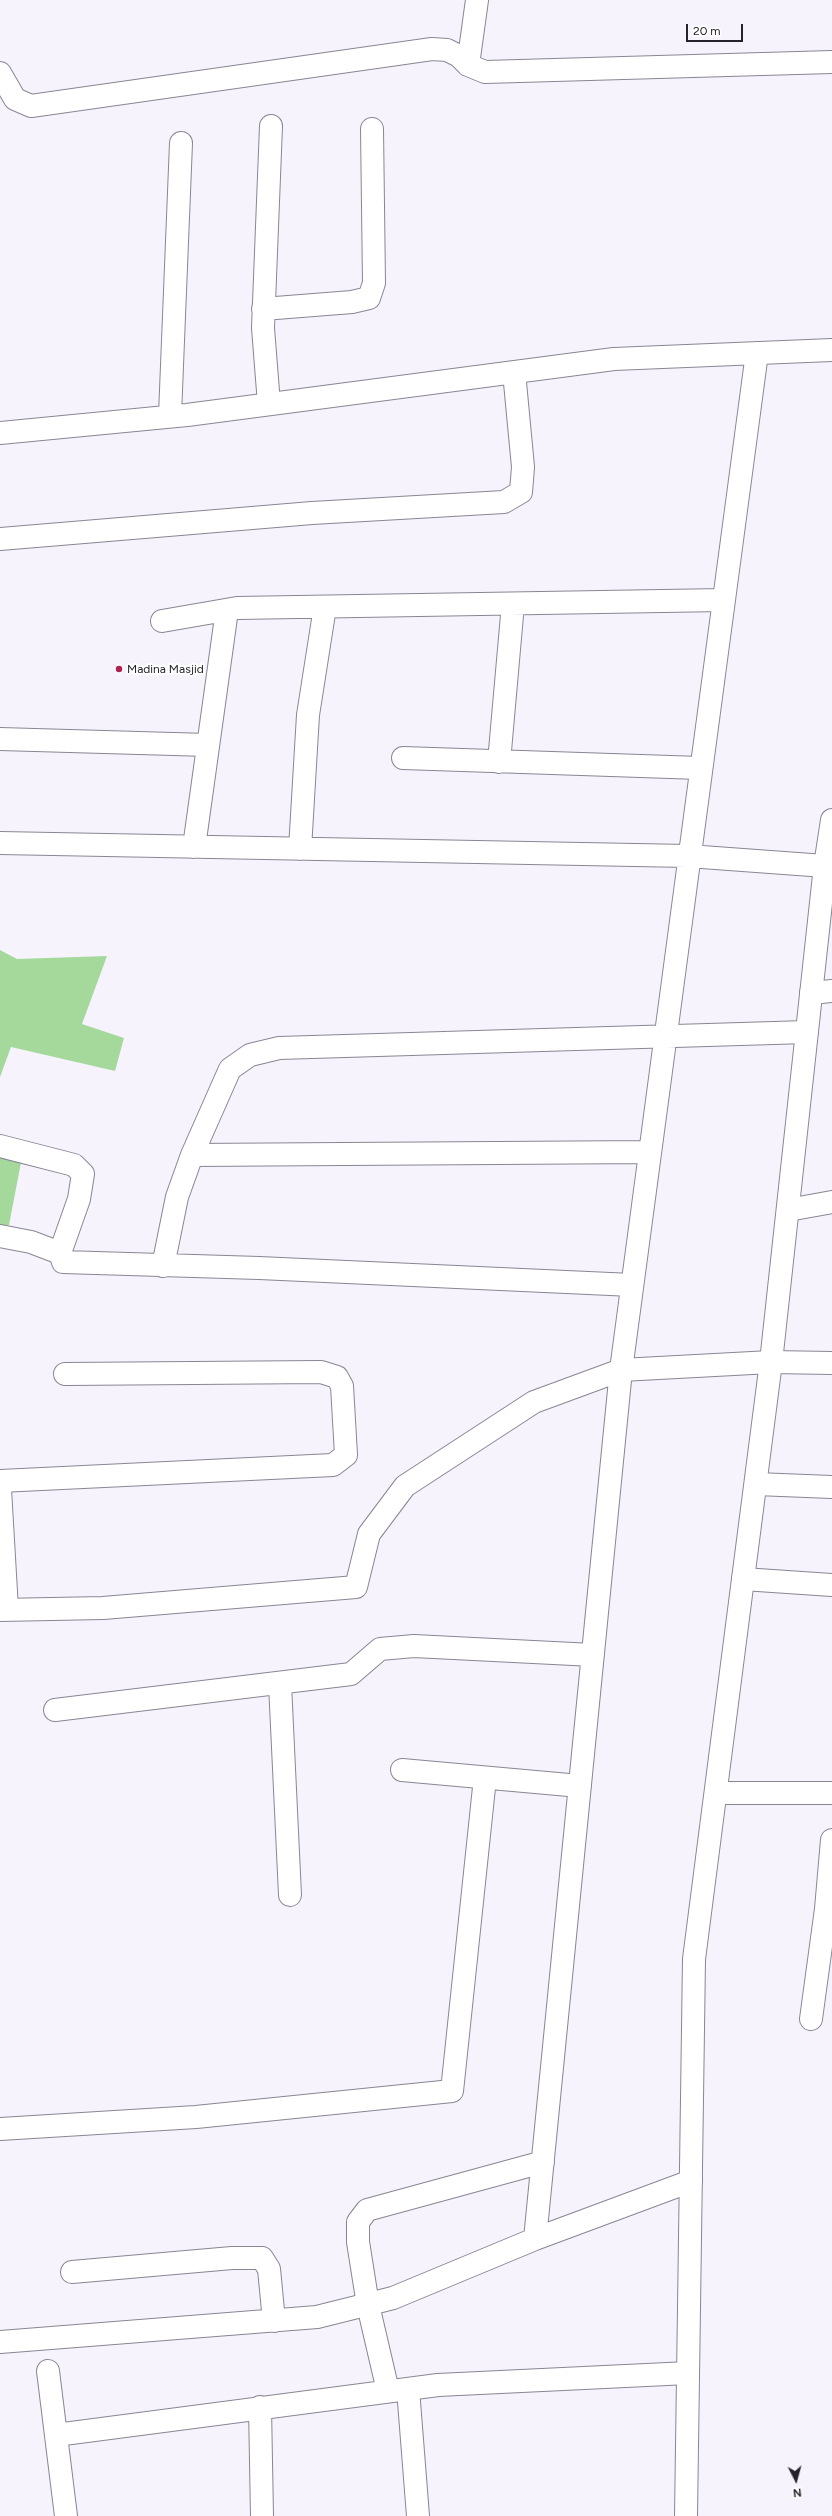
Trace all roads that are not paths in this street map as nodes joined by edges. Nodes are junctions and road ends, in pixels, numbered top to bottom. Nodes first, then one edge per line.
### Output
1 (477, 0) edge
2 (832, 62) edge
3 (468, 65) junction
4 (0, 72) edge
5 (272, 126) dead end
6 (372, 129) dead end
7 (181, 143) dead end
8 (263, 310) junction
9 (832, 350) edge
10 (757, 353) junction
11 (514, 372) junction
12 (269, 404) junction
13 (170, 415) junction
14 (0, 432) edge
15 (0, 539) edge
16 (723, 600) junction
17 (513, 604) junction
18 (325, 607) junction
19 (227, 610) junction
20 (162, 621) dead end
21 (0, 738) edge
22 (208, 746) junction
23 (403, 758) dead end
24 (500, 762) junction
25 (700, 768) junction
26 (832, 820) edge
27 (0, 843) edge
28 (194, 847) junction
29 (300, 849) junction
30 (688, 856) junction
31 (825, 866) junction
32 (822, 992) edge
33 (807, 1032) junction
34 (665, 1037) junction
35 (0, 1146) edge
36 (649, 1152) junction
37 (192, 1155) junction
38 (832, 1202) edge
39 (788, 1210) junction
40 (0, 1236) edge
41 (60, 1253) junction
42 (163, 1266) junction
43 (632, 1285) junction
44 (771, 1362) junction
45 (832, 1363) edge
46 (621, 1370) junction
47 (65, 1374) dead end
48 (0, 1481) edge
49 (756, 1484) junction
50 (832, 1487) edge
51 (0, 1489) edge
52 (743, 1580) junction
53 (832, 1585) edge
54 (4, 1610) edge
55 (592, 1656) junction
56 (280, 1684) junction
57 (55, 1710) dead end
58 (402, 1770) dead end
59 (485, 1778) junction
60 (580, 1786) junction
61 (716, 1793) junction
62 (832, 1793) edge
63 (832, 1840) edge
64 (290, 1895) dead end
65 (829, 1909) edge
66 (810, 2020) dead end
67 (0, 2129) edge
68 (542, 2162) junction
69 (691, 2181) junction
70 (535, 2239) junction
71 (72, 2272) dead end
72 (368, 2305) junction
73 (274, 2320) junction
74 (0, 2342) edge
75 (48, 2371) dead end
76 (688, 2373) junction
77 (398, 2390) junction
78 (260, 2407) junction
79 (56, 2435) junction
80 (66, 2516) edge
81 (262, 2516) edge
82 (418, 2516) edge
83 (686, 2516) edge

1 - 3 street
2 - 3 street
3 - 4 street
5 - 8 street
6 - 8 street
7 - 13 street
8 - 12 street
9 - 10 street
10 - 11 street
10 - 16 street
11 - 12 street
11 - 15 street
12 - 13 street
13 - 14 street
16 - 17 street
16 - 25 street
17 - 18 street
17 - 24 street
18 - 19 street
18 - 29 street
19 - 20 street
19 - 22 street
21 - 22 street
22 - 28 street
23 - 24 street
24 - 25 street
25 - 30 street
26 - 31 street
27 - 28 street
28 - 29 street
29 - 30 street
30 - 31 street
30 - 34 street
31 - 32 street
32 - 33 street
33 - 34 street
33 - 39 street
34 - 36 street
34 - 37 street
35 - 41 street
36 - 37 street
36 - 43 street
37 - 42 street
38 - 39 street
39 - 44 street
40 - 41 street
41 - 42 street
42 - 43 street
43 - 46 street
44 - 45 street
44 - 46 street
44 - 49 street
46 - 54 street
46 - 55 street
47 - 48 street
49 - 50 street
49 - 52 street
51 - 54 street
52 - 53 street
52 - 61 street
55 - 56 street
55 - 60 street
56 - 57 street
56 - 64 street
58 - 59 street
59 - 60 street
59 - 67 street
60 - 68 street
61 - 62 street
61 - 69 street
63 - 65 street
65 - 66 street
68 - 70 street
68 - 72 street
69 - 70 street
69 - 76 street
70 - 72 street
71 - 73 street
72 - 73 street
72 - 77 street
73 - 74 street
75 - 79 street
76 - 77 street
76 - 83 street
77 - 78 street
77 - 82 street
78 - 79 street
78 - 81 street
79 - 80 street

